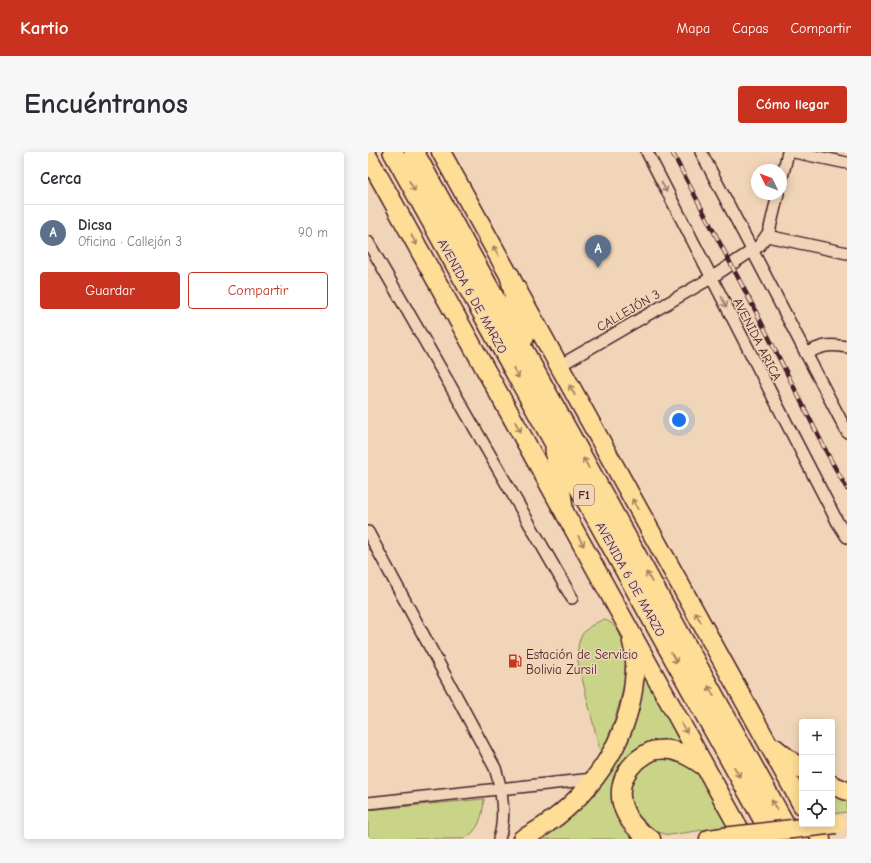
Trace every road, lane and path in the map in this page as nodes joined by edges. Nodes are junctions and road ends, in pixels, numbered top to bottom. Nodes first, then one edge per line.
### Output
1 (394, 152) edge
2 (414, 152) edge
3 (441, 152) edge
4 (647, 152) edge
5 (701, 152) edge
6 (788, 152) edge
7 (794, 152) edge
8 (368, 157) edge
9 (847, 163) edge
10 (785, 164) edge
11 (776, 200) edge
12 (767, 236) junction
13 (368, 242) edge
14 (753, 250) junction
15 (847, 252) edge
16 (510, 276) junction
17 (711, 278) junction
18 (847, 347) edge
19 (806, 354) junction
20 (530, 361) junction
21 (559, 366) junction
22 (847, 432) edge
23 (553, 439) junction
24 (563, 508) junction
25 (368, 532) edge
26 (847, 537) edge
27 (572, 598) dead end
28 (625, 620) junction
29 (764, 737) junction
30 (706, 767) junction
31 (799, 768) edge
32 (593, 779) junction
33 (835, 786) edge
34 (500, 790) junction
35 (847, 791) edge
36 (799, 800) edge
37 (368, 803) edge
38 (841, 823) edge
39 (815, 827) edge
40 (716, 838) edge
41 (499, 839) edge
42 (522, 839) edge
43 (651, 839) edge
44 (745, 839) edge
45 (774, 839) edge
46 (793, 839) edge
47 (821, 839) edge

1 -> 23 highway, AVENIDA 6 DE MARZO / F1
2 - 20 highway, AVENIDA 6 DE MARZO / F1
16 -> 3 main road
4 -> 17 street, AVENIDA ARICA
5 - 14 street
6 - 10 street
7 - 9 street
8 -> 24 main road, AVENIDA 6 DE MARZO
11 - 12 street
12 - 14 street, CALLEJÓN 3
12 - 15 street
13 - 27 street
14 - 17 street, CALLEJÓN 3
14 - 19 street
16 - 20 highway
16 - 21 main road
17 - 21 street, CALLEJÓN 3
17 -> 26 street, AVENIDA ARICA
18 - 19 street
19 - 22 street
46 -> 20 highway, AVENIDA 6 DE MARZO / F1
29 -> 21 main road
23 - 24 highway
23 -> 45 highway, AVENIDA 6 DE MARZO / F1
24 -> 28 main road, AVENIDA 6 DE MARZO
25 - 34 street
28 -> 30 main road, AVENIDA 6 DE MARZO
28 - 32 main road
29 - 31 main road
29 - 36 main road
30 - 43 main road
30 - 44 main road, AVENIDA 6 DE MARZO
32 - 34 street
32 - 42 main road
33 - 35 main road
34 - 37 street
34 - 41 street
38 - 40 main road, bridge
39 - 47 main road

